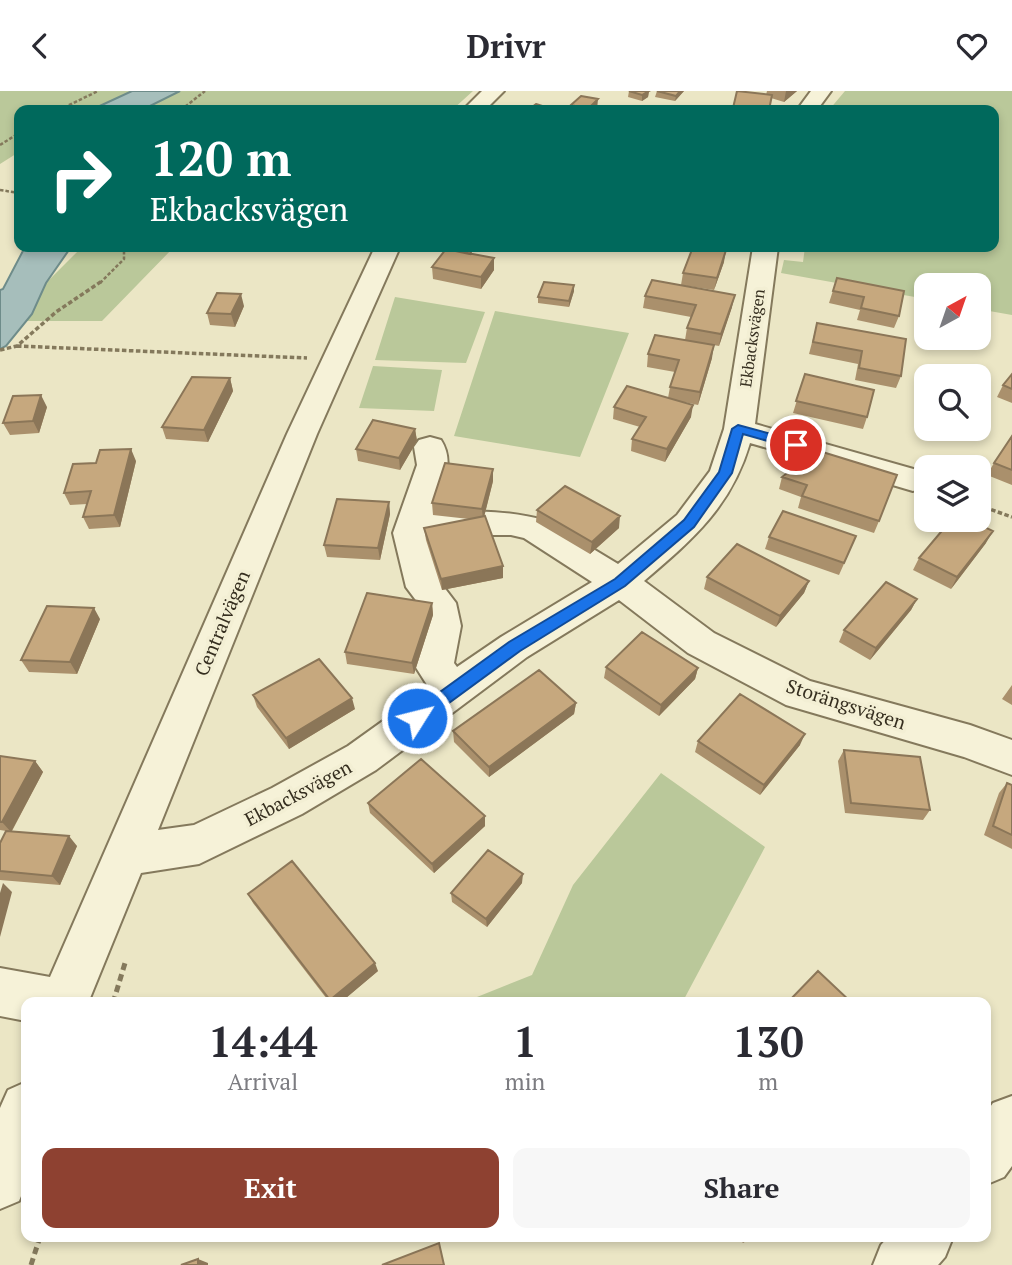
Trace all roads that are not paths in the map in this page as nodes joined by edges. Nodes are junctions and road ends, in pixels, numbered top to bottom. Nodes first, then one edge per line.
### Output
1 (494, 91) edge
2 (479, 105) edge
3 (385, 252) edge
4 (764, 252) edge
5 (738, 429) junction
6 (430, 447) dead end
7 (913, 481) dead end
8 (413, 523) junction
9 (620, 582) junction
10 (454, 691) junction
11 (1012, 758) edge
12 (125, 855) junction
13 (0, 992) edge
14 (26, 997) edge
15 (66, 997) edge
16 (21, 1122) edge
17 (1012, 1122) edge
18 (991, 1150) edge
19 (0, 1182) edge
20 (921, 1242) edge
21 (901, 1265) edge

1 - 2 street
3 - 12 street, Centralvägen
4 - 5 street, Ekbacksvägen
5 - 7 street
5 - 9 street, Ekbacksvägen
6 - 8 street
8 - 9 street
8 - 10 street
9 - 10 street, Ekbacksvägen
9 - 11 street, Storängsvägen
10 - 12 street, Ekbacksvägen
12 - 15 street, Centralvägen
13 - 14 street
16 - 19 street
17 - 18 street
20 - 21 street

